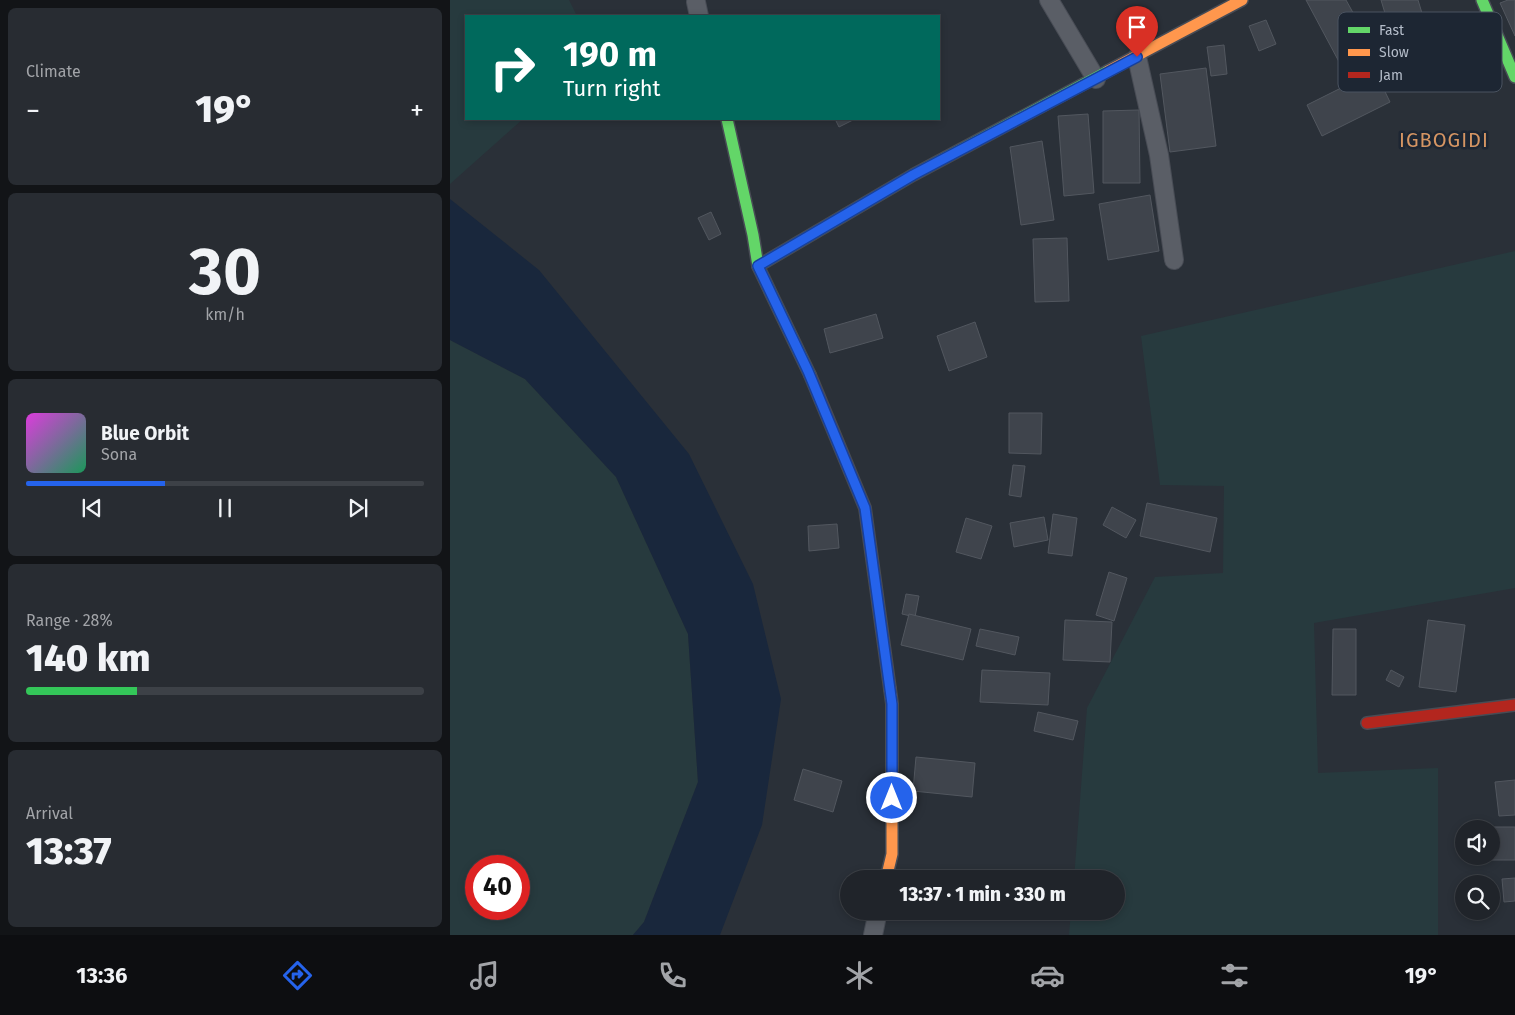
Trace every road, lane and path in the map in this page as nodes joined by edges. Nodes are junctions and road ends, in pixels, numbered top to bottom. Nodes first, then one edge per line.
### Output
1 (1049, 0) edge
2 (1242, 0) edge
3 (1482, 0) edge
4 (1487, 12) edge
5 (1502, 47) edge
6 (1137, 57) junction
7 (1515, 77) edge
8 (1096, 79) junction
9 (727, 120) edge
10 (1174, 260) dead end
11 (758, 266) junction
12 (1515, 705) edge
13 (1367, 722) dead end
14 (888, 870) edge
15 (876, 920) edge
16 (872, 935) edge

1 - 8 street
2 - 6 street
3 - 4 street
5 - 7 street
6 - 8 street
6 - 10 street
8 - 11 street
9 - 11 street
11 - 14 street
12 - 13 street
15 - 16 street

